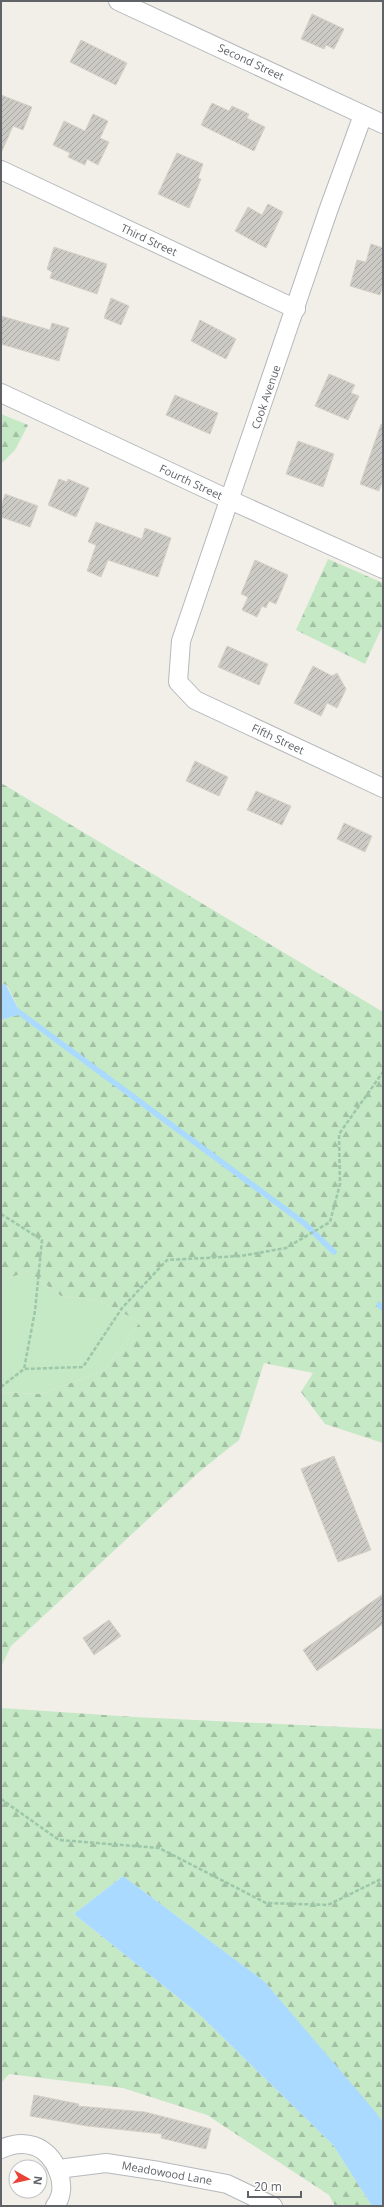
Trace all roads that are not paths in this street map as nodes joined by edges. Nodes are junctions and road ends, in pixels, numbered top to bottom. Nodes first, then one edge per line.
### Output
1 (118, 1) edge
2 (363, 115) junction
3 (383, 124) edge
4 (1, 170) edge
5 (296, 309) junction
6 (1, 393) edge
7 (230, 500) junction
8 (383, 568) edge
9 (178, 682) joint
10 (383, 788) edge
11 (1, 2149) edge
12 (58, 2171) junction
13 (55, 2206) edge
14 (273, 2206) edge

1 - 2 street, Second Street
2 - 3 street, Second Street
2 - 5 street, Cook Avenue
4 - 5 street, Third Street
5 - 7 street, Cook Avenue
6 - 7 street, Fourth Street
7 - 8 street, Fourth Street
7 - 9 street, Cook Avenue
9 - 10 street, Fifth Street
11 - 12 street
12 - 13 street
12 - 14 street, Meadowood Lane

